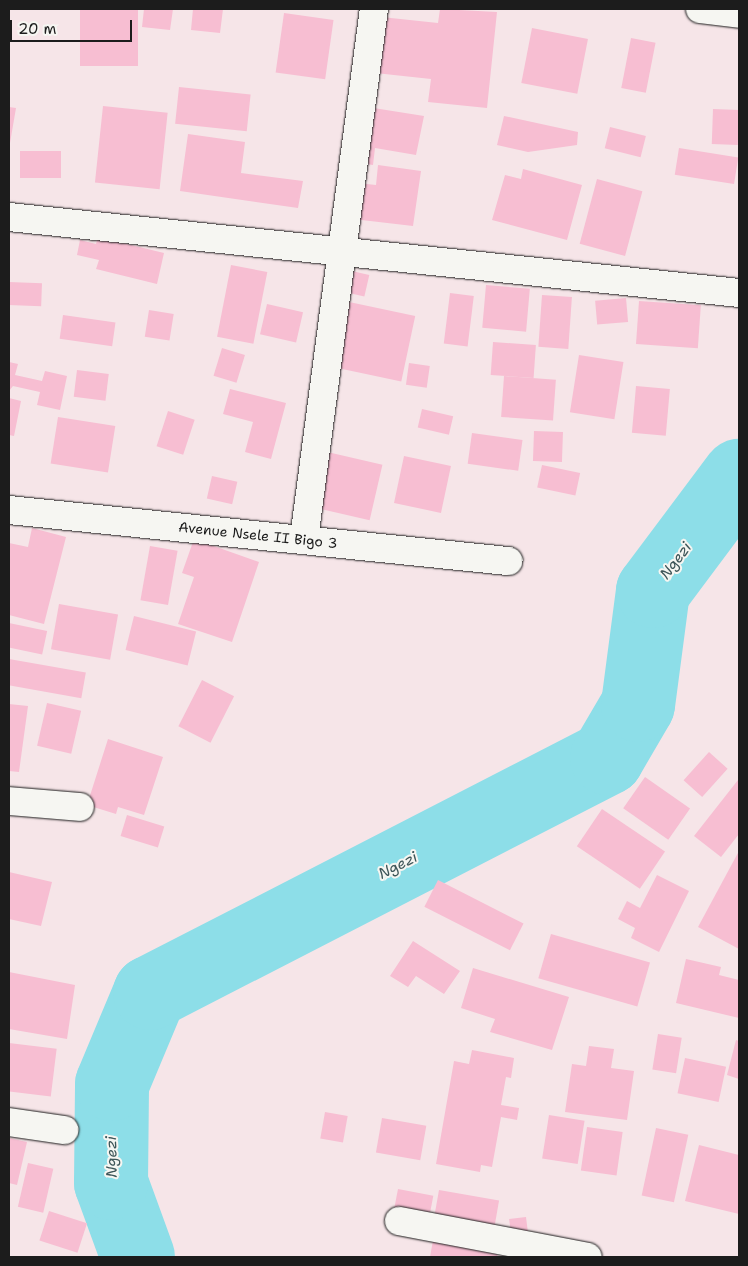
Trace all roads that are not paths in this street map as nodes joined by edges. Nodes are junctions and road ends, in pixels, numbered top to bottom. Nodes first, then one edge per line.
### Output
1 (374, 9) edge
2 (700, 9) edge
3 (739, 14) edge
4 (9, 217) edge
5 (344, 250) junction
6 (739, 293) edge
7 (9, 510) edge
8 (304, 539) junction
9 (508, 561) dead end
10 (9, 800) edge
11 (80, 807) dead end
12 (9, 1122) edge
13 (64, 1130) dead end
14 (399, 1221) dead end
15 (588, 1257) edge

1 - 5 street
2 - 3 street
4 - 5 street
5 - 6 street
5 - 8 street
7 - 8 street, Avenue Nsele II Bigo 3
8 - 9 street, Avenue Nsele II Bigo 3
10 - 11 street
12 - 13 street
14 - 15 street

